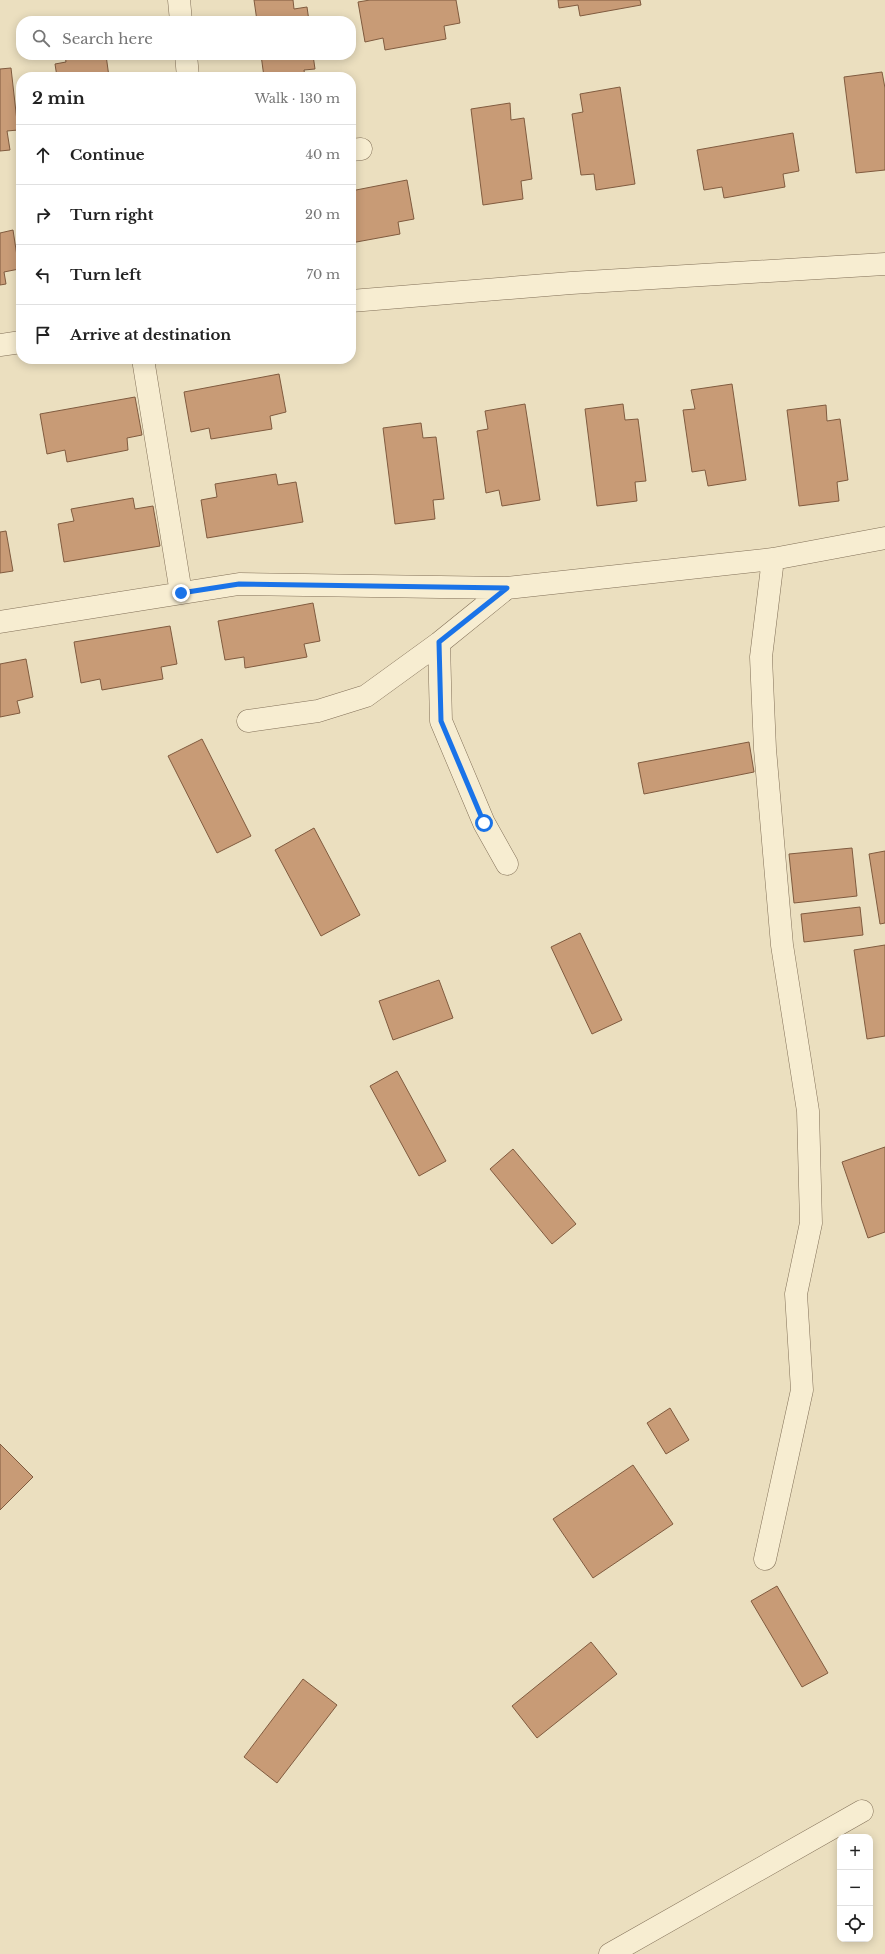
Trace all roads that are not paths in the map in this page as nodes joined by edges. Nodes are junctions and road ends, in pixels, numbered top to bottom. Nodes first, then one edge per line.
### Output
1 (179, 0) edge
2 (181, 16) edge
3 (186, 60) edge
4 (188, 72) edge
5 (885, 264) edge
6 (356, 301) edge
7 (16, 343) edge
8 (0, 345) edge
9 (144, 364) edge
10 (885, 538) edge
11 (773, 559) junction
12 (507, 588) junction
13 (181, 593) junction
14 (0, 622) edge
15 (439, 642) junction
16 (248, 721) dead end
17 (507, 864) dead end
18 (765, 1559) dead end
19 (862, 1811) dead end
20 (610, 1954) edge

1 - 2 street
3 - 4 street
5 - 6 street
7 - 8 street
9 - 13 street
10 - 11 street
11 - 12 street
11 - 18 street
12 - 13 street
12 - 15 street
13 - 14 street
15 - 16 street
15 - 17 street
19 - 20 street

